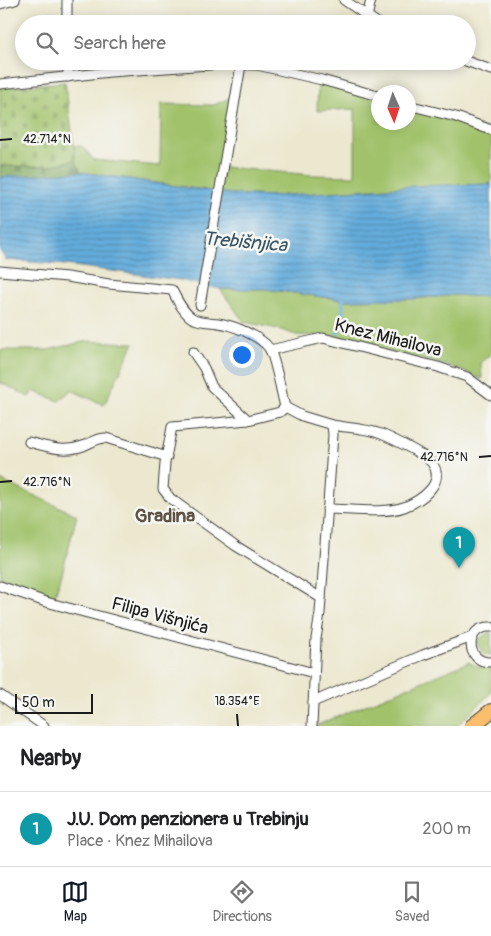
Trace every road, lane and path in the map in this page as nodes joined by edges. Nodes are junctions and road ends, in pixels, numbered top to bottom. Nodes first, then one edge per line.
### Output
1 (15, 0) edge
2 (66, 0) edge
3 (344, 0) edge
4 (370, 0) edge
5 (0, 4) edge
6 (67, 15) edge
7 (364, 15) edge
8 (367, 15) edge
9 (476, 65) edge
10 (68, 70) edge
11 (132, 70) edge
12 (240, 70) edge
13 (280, 70) edge
14 (491, 70) edge
15 (68, 77) junction
16 (0, 84) edge
17 (371, 94) edge
18 (416, 107) edge
19 (491, 130) edge
20 (0, 271) edge
21 (200, 305) dead end
22 (270, 350) junction
23 (192, 352) dead end
24 (491, 395) edge
25 (285, 407) junction
26 (248, 420) junction
27 (332, 426) junction
28 (29, 442) dead end
29 (166, 457) junction
30 (327, 508) junction
31 (0, 586) edge
32 (321, 598) junction
33 (491, 627) edge
34 (472, 637) junction
35 (491, 662) edge
36 (314, 673) junction
37 (0, 695) edge
38 (313, 702) junction
39 (491, 712) edge
40 (44, 726) edge
41 (312, 726) edge
42 (472, 726) edge
43 (482, 726) edge

1 - 5 street
2 - 6 street
3 - 7 street
4 - 8 street
9 - 14 street
10 - 15 street
11 - 15 street
12 - 21 street
13 - 17 street
15 - 16 street
18 - 19 street
20 - 22 street
22 - 24 street, Knez Mihailova
22 - 25 street
23 - 26 street
25 - 26 street
25 - 27 street
26 - 29 street
27 - 30 street
27 - 30 street
28 - 29 street
29 - 32 street
30 - 32 street
31 - 36 street, Filipa Višnjića
32 - 36 street
33 - 34 street
34 - 35 street
34 - 38 street
36 - 38 street
37 - 40 street
38 - 41 street
39 - 42 main road
39 - 43 main road

